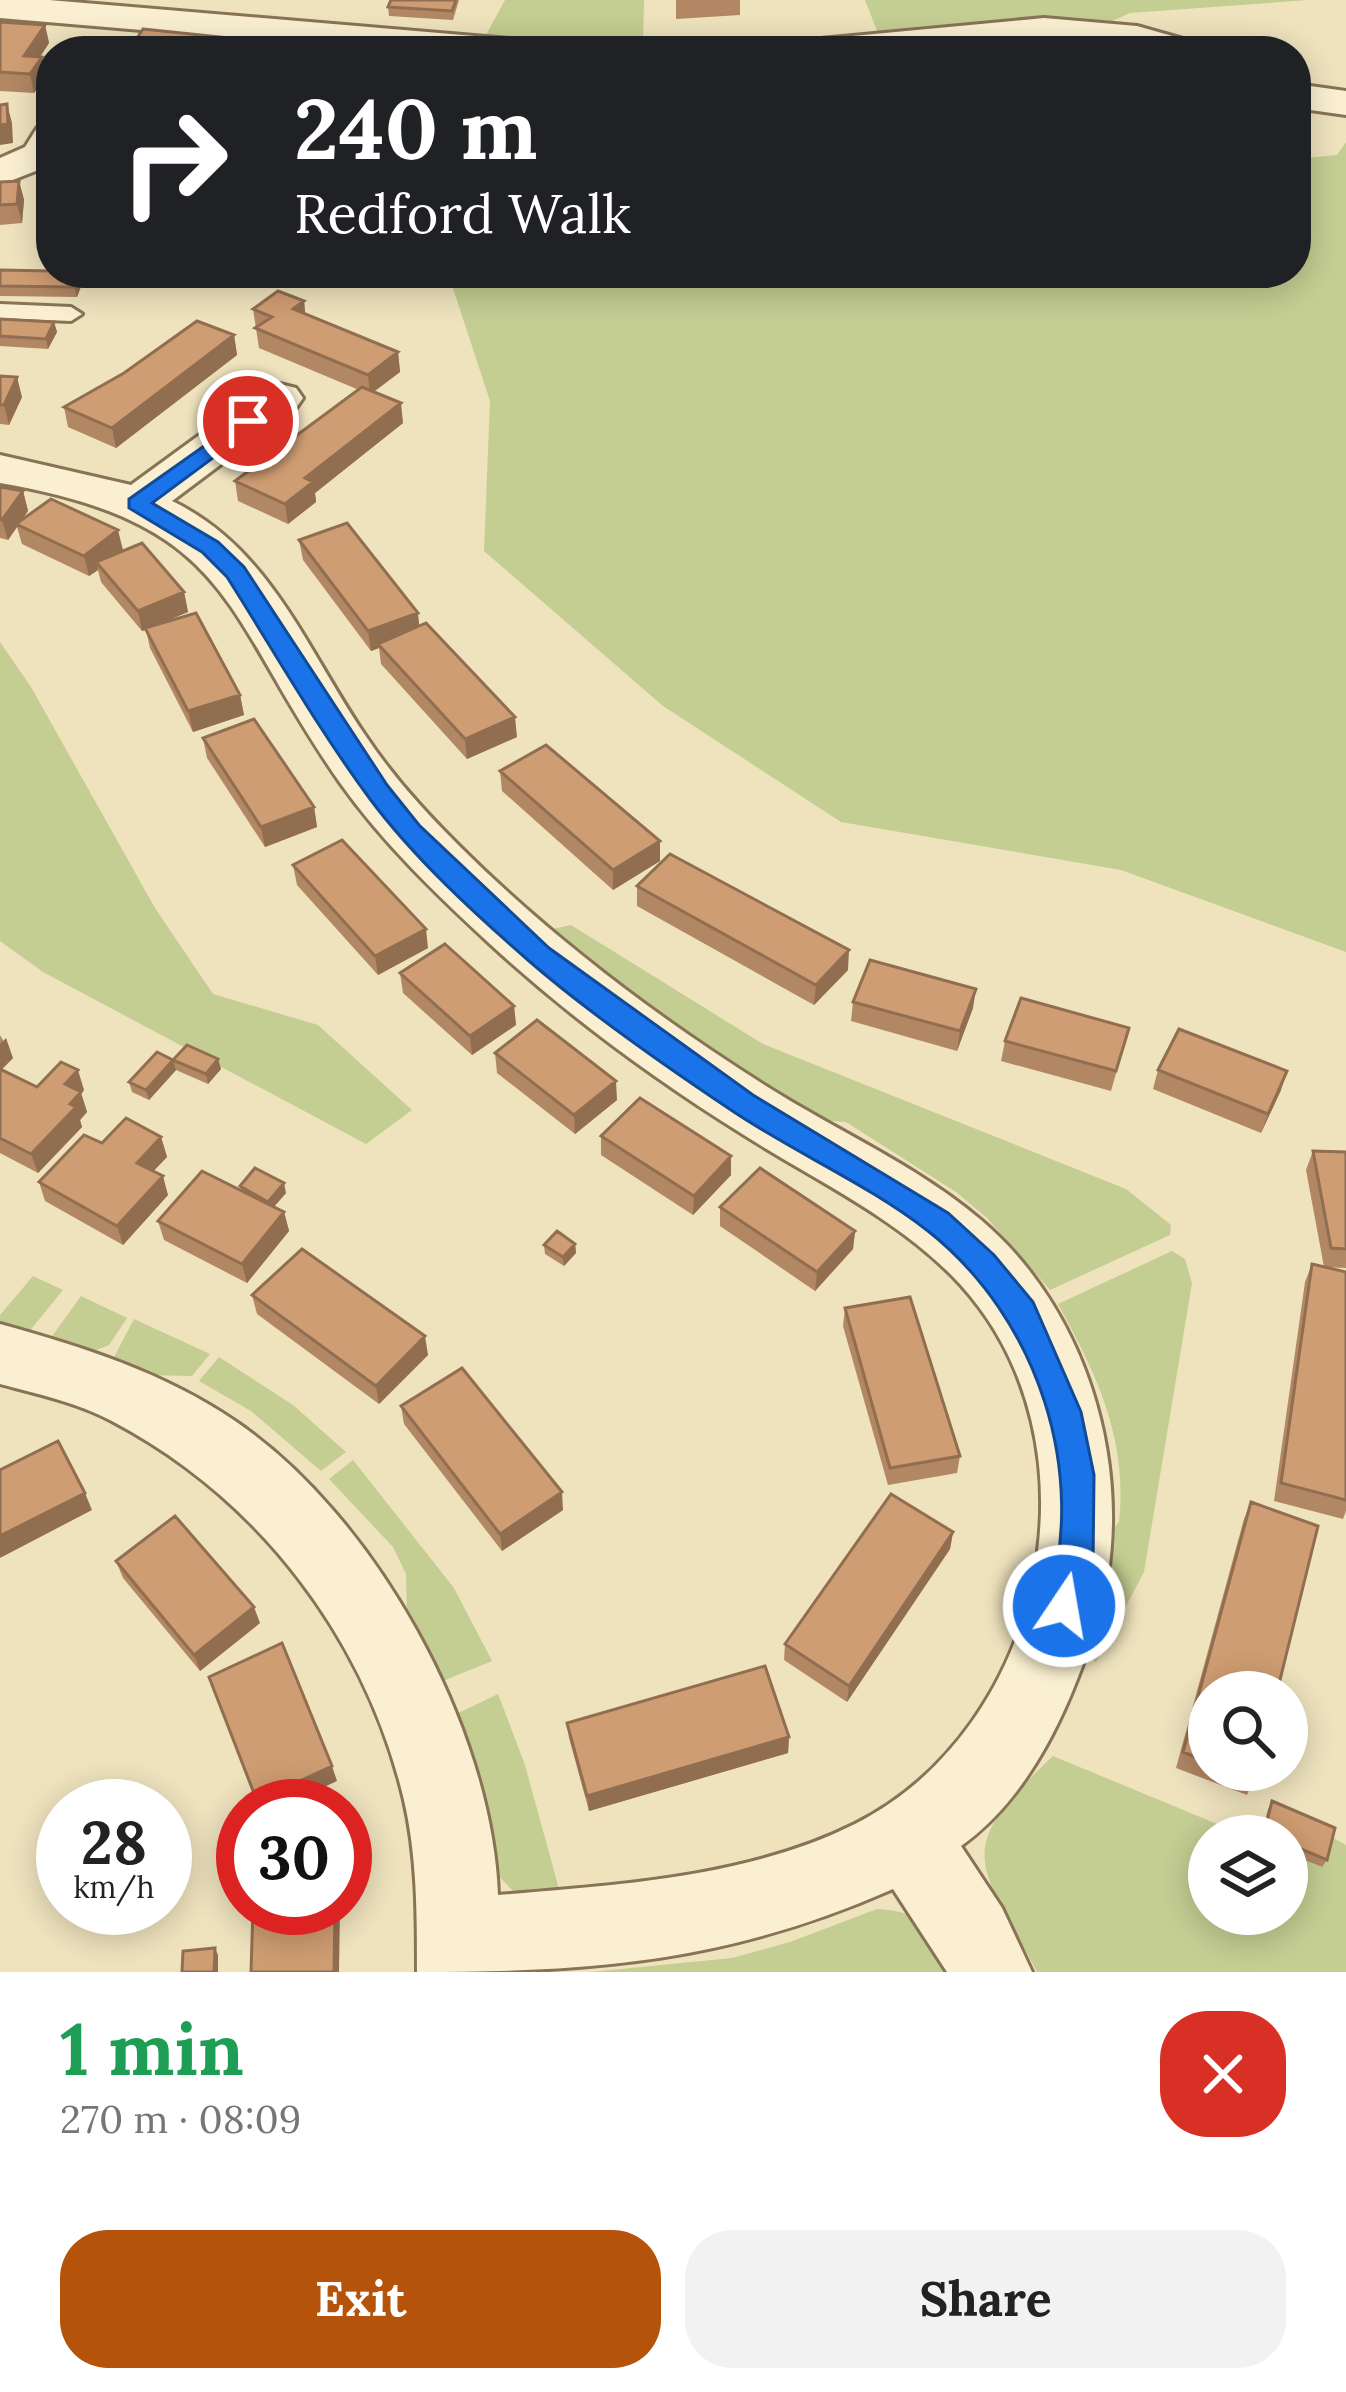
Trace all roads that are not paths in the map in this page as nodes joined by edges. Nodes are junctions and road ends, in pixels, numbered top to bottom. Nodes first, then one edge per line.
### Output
1 (0, 7) edge
2 (130, 15) junction
3 (116, 36) edge
4 (359, 36) edge
5 (949, 36) edge
6 (1133, 36) edge
7 (1311, 98) edge
8 (1346, 103) edge
9 (0, 311) edge
10 (71, 314) dead end
11 (281, 397) dead end
12 (0, 469) edge
13 (137, 504) junction
14 (0, 1354) edge
15 (905, 1841) junction
16 (460, 1956) edge
17 (990, 1972) edge

1 - 2 street
2 - 3 street
2 - 4 street
5 - 6 street
7 - 8 street
9 - 10 lane
11 - 13 street
12 - 13 street
13 - 15 street
14 - 16 street
15 - 16 street
15 - 17 street

